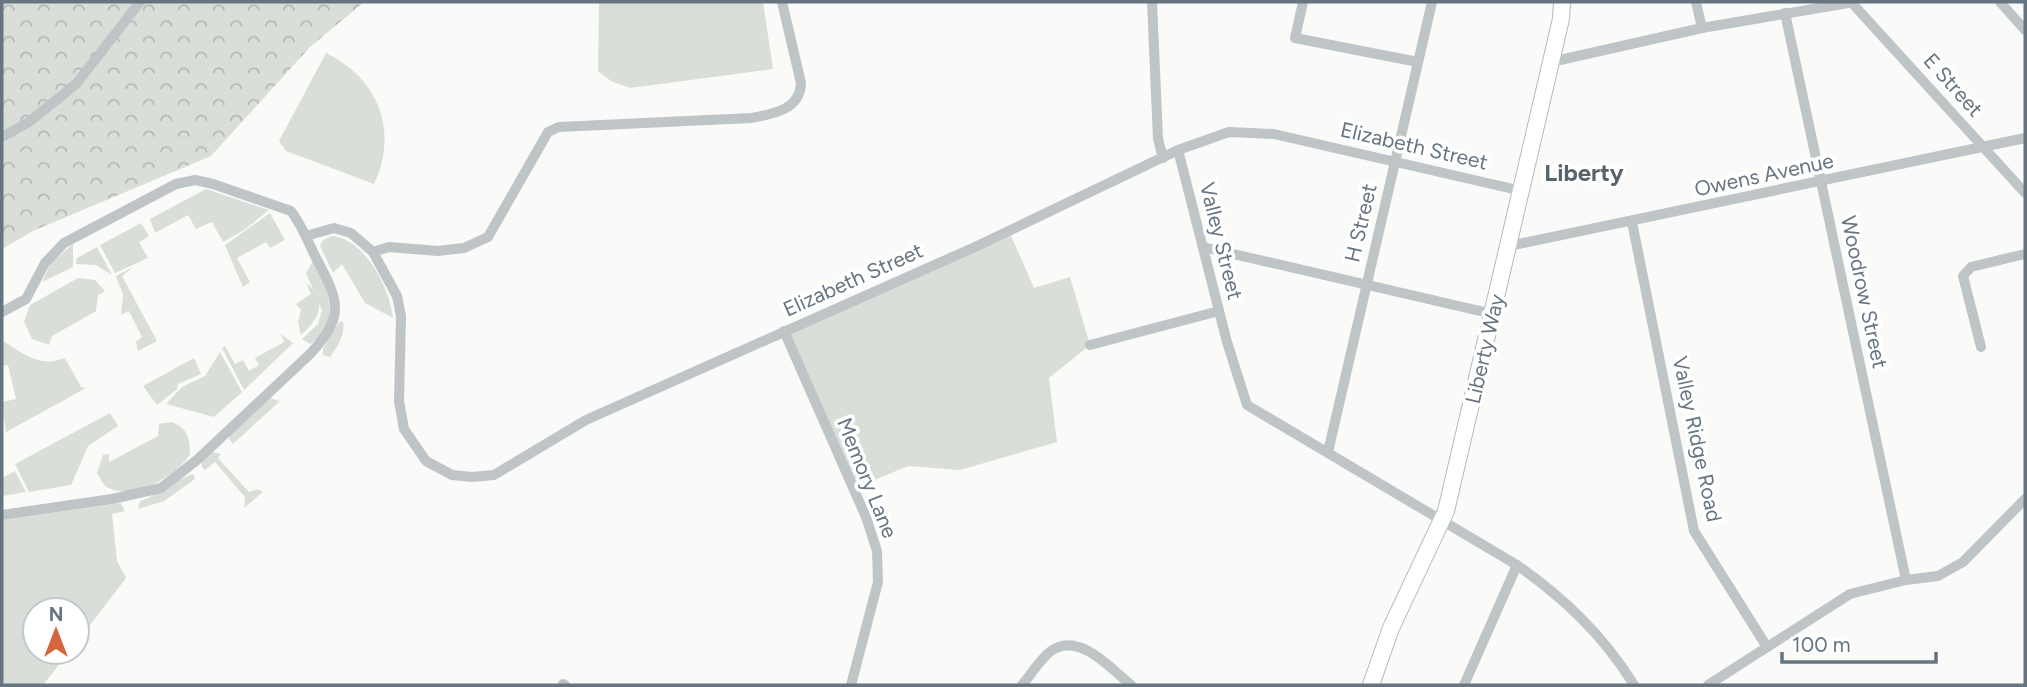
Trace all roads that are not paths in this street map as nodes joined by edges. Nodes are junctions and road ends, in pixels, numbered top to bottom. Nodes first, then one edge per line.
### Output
1 (140, 2) edge
2 (782, 2) edge
3 (1152, 2) edge
4 (1303, 2) edge
5 (1432, 2) edge
6 (1562, 2) edge
7 (1696, 2) edge
8 (1837, 2) edge
9 (1852, 2) edge
10 (2000, 2) edge
11 (1785, 13) junction
12 (1702, 28) junction
13 (2025, 30) edge
14 (1418, 62) junction
15 (1551, 62) junction
16 (2, 137) edge
17 (2025, 138) edge
18 (1982, 148) junction
19 (1178, 150) junction
20 (1163, 158) junction
21 (1395, 160) junction
22 (1821, 183) junction
23 (1522, 191) junction
24 (2025, 193) edge
25 (1632, 222) junction
26 (306, 236) junction
27 (1509, 246) junction
28 (1203, 247) junction
29 (373, 252) junction
30 (2025, 254) edge
31 (1367, 284) junction
32 (1219, 311) junction
33 (2, 312) edge
34 (1493, 314) junction
35 (784, 331) junction
36 (1090, 345) dead end
37 (1981, 347) dead end
38 (1328, 452) junction
39 (2025, 499) edge
40 (2, 515) edge
41 (1442, 520) junction
42 (1517, 565) junction
43 (1906, 580) junction
44 (1768, 647) junction
45 (851, 685) edge
46 (1022, 685) edge
47 (1131, 685) edge
48 (1371, 685) edge
49 (1464, 685) edge
50 (1634, 685) edge
51 (1707, 685) edge

1 - 16 street
2 - 29 street
3 - 20 street
4 - 14 street
5 - 14 street, H Street
6 - 15 street, Liberty Way
7 - 12 street
8 - 9 street
8 - 11 street
9 - 18 street, E Street
10 - 13 street
11 - 12 street
11 - 22 street, Woodrow Street
12 - 15 street
14 - 21 street, H Street
15 - 23 street, Liberty Way
17 - 18 street, Owens Avenue
18 - 22 street, Owens Avenue
18 - 24 street, E Street
19 - 20 street, Elizabeth Street
19 - 21 street, Elizabeth Street
19 - 28 street, Valley Street
20 - 35 street, Elizabeth Street
21 - 23 street, Elizabeth Street
21 - 31 street, H Street
22 - 25 street, Owens Avenue
22 - 43 street, Woodrow Street
23 - 27 street, Liberty Way
25 - 27 street, Owens Avenue
25 - 44 street, Valley Ridge Road
26 - 29 street
26 - 33 street
26 - 40 street
27 - 34 street, Liberty Way
28 - 31 street
28 - 32 street, Valley Street
29 - 35 street, Elizabeth Street
30 - 37 street
31 - 34 street
31 - 38 street, H Street
32 - 36 street
32 - 38 street, Valley Street
34 - 41 street, Liberty Way
35 - 45 street, Memory Lane
38 - 41 street, Valley Street
39 - 43 street
41 - 42 street, Valley Street
41 - 48 street, Liberty Way
42 - 49 street
42 - 50 street, Valley Street
43 - 44 street
44 - 51 street
46 - 47 street

